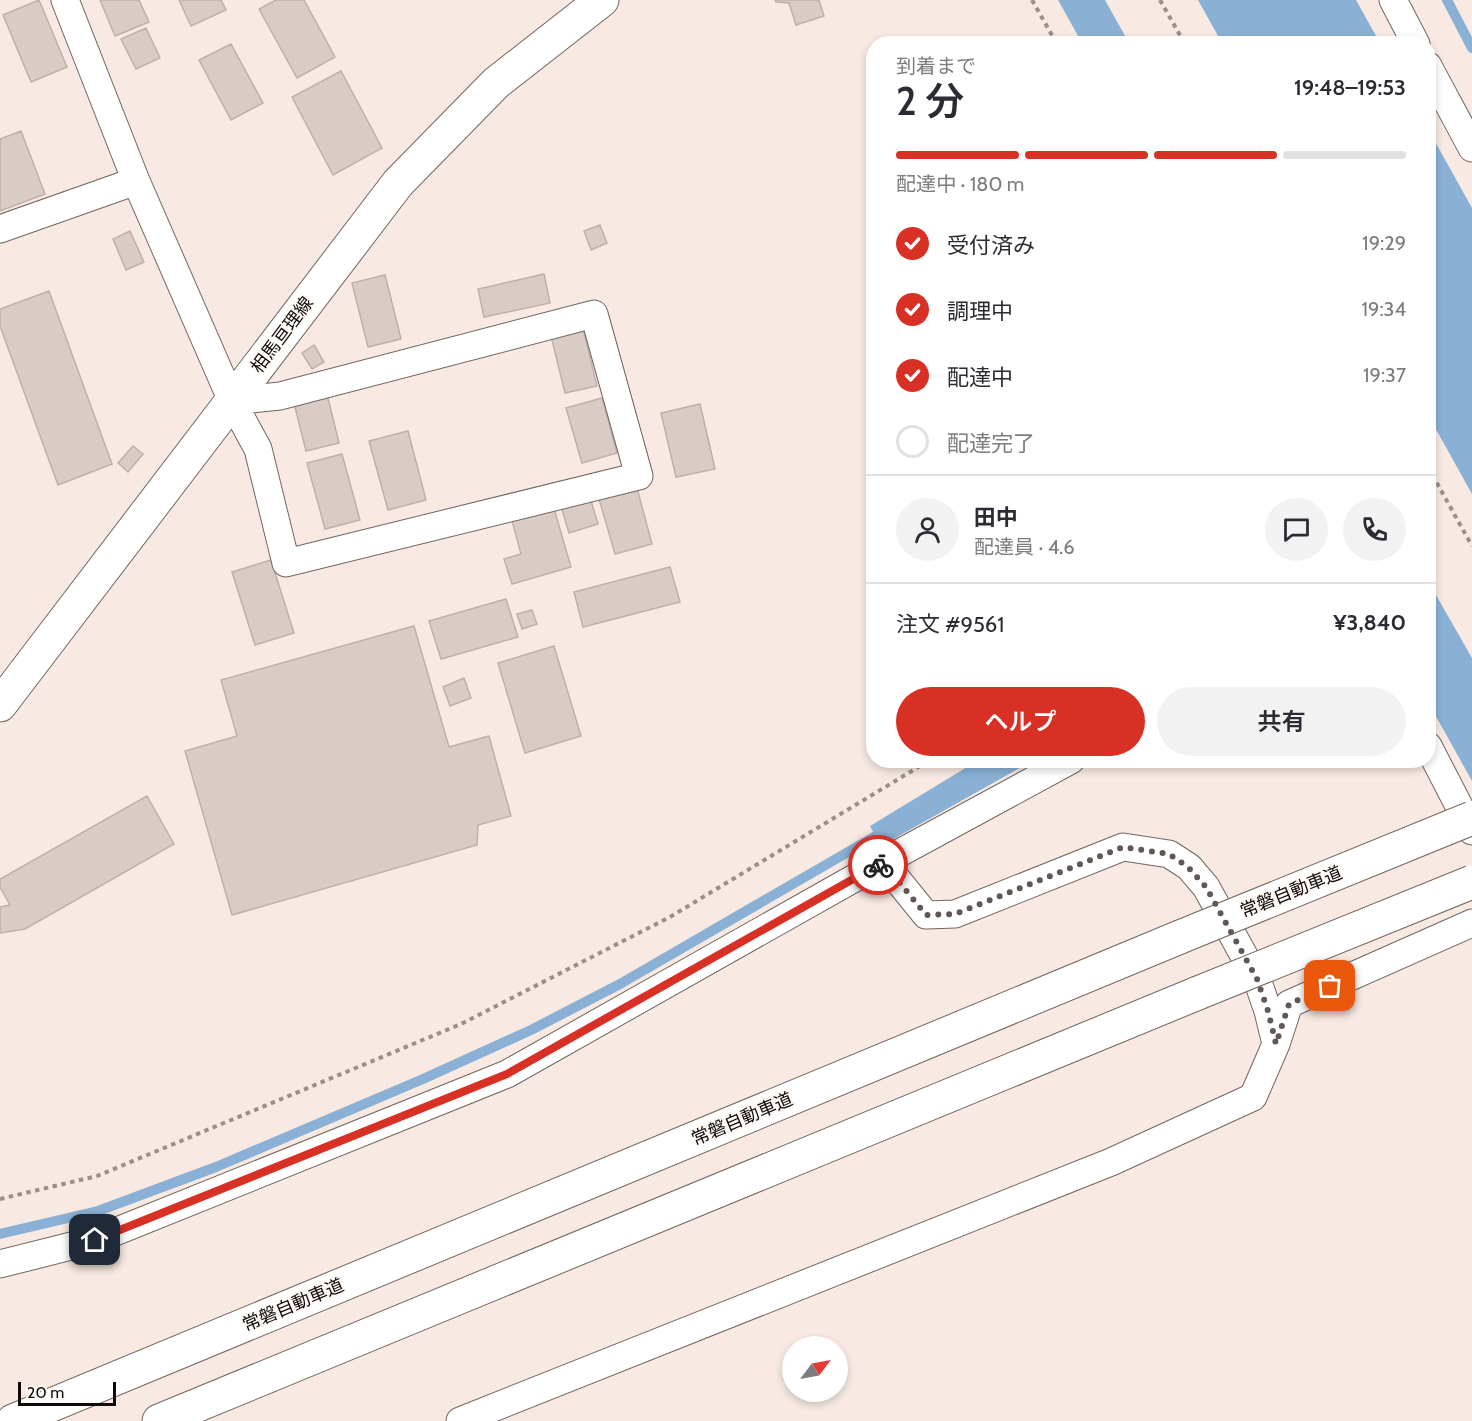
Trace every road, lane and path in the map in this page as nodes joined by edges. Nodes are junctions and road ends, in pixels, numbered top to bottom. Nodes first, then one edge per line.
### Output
1 (65, 0) edge
2 (602, 0) edge
3 (1032, 0) edge
4 (1160, 0) edge
5 (1393, 0) edge
6 (1052, 36) edge
7 (1180, 36) edge
8 (1412, 36) edge
9 (1436, 81) edge
10 (1472, 148) edge
11 (136, 181) junction
12 (0, 229) edge
13 (232, 401) junction
14 (1436, 481) edge
15 (1472, 546) edge
16 (0, 705) edge
17 (1436, 761) edge
18 (917, 768) edge
19 (1056, 768) edge
20 (1472, 818) edge
21 (1472, 831) edge
22 (883, 862) junction
23 (1472, 882) edge
24 (1472, 922) edge
25 (1276, 1044) junction
26 (0, 1199) edge
27 (0, 1264) edge
28 (13, 1421) edge
29 (159, 1421) edge
30 (460, 1421) edge

1 - 11 street
2 - 13 main road, 相馬亘理線
3 - 6 path
4 - 7 path
5 - 8 street
9 - 10 street
11 - 12 street
11 - 13 street
13 - 13 street
13 - 16 main road, 相馬亘理線
14 - 15 path
17 - 21 street
18 - 26 path
19 - 22 street
20 - 28 main road, 常磐自動車道, bridge
22 - 25 street
22 - 27 street
23 - 29 main road, bridge
24 - 25 street
25 - 30 street

